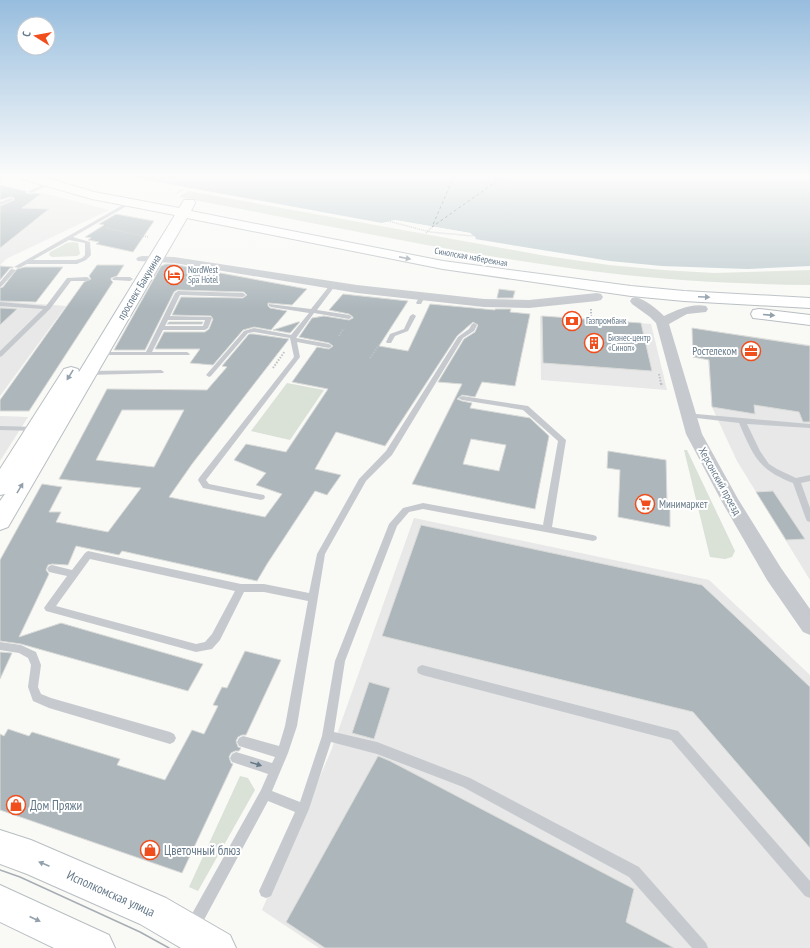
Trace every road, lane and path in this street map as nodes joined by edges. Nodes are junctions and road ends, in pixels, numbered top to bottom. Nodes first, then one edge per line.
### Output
1 (99, 220) edge
2 (174, 220) edge
3 (234, 220) edge
4 (248, 220) edge
5 (388, 221) dead end
6 (90, 225) junction
7 (432, 227) dead end
8 (429, 230) junction
9 (426, 233) dead end
10 (474, 236) dead end
11 (148, 237) dead end
12 (68, 238) junction
13 (149, 259) junction
14 (25, 262) junction
15 (443, 265) junction
16 (87, 279) dead end
17 (0, 285) edge
18 (332, 286) junction
19 (214, 287) dead end
20 (810, 291) edge
21 (209, 294) junction
22 (243, 295) dead end
23 (597, 297) junction
24 (636, 301) junction
25 (810, 303) edge
26 (0, 304) edge
27 (271, 305) dead end
28 (48, 308) junction
29 (702, 309) junction
30 (312, 312) junction
31 (413, 316) dead end
32 (166, 318) junction
33 (349, 318) dead end
34 (810, 320) edge
35 (662, 322) junction
36 (474, 325) dead end
37 (160, 328) junction
38 (344, 328) dead end
39 (339, 336) dead end
40 (293, 338) junction
41 (389, 342) dead end
42 (329, 346) dead end
43 (99, 354) junction
44 (148, 354) junction
45 (187, 354) dead end
46 (0, 355) edge
47 (162, 372) dead end
48 (88, 373) junction
49 (659, 374) dead end
50 (209, 375) dead end
51 (662, 386) dead end
52 (462, 398) dead end
53 (688, 415) junction
54 (742, 421) junction
55 (810, 426) edge
56 (0, 428) edge
57 (36, 429) junction
58 (55, 429) junction
59 (810, 478) edge
60 (796, 481) junction
61 (0, 487) edge
62 (261, 497) dead end
63 (810, 519) edge
64 (0, 521) edge
65 (547, 529) junction
66 (593, 538) dead end
67 (52, 569) dead end
68 (74, 574) junction
69 (241, 588) junction
70 (313, 598) junction
71 (810, 626) edge
72 (0, 646) edge
73 (422, 670) dead end
74 (328, 736) junction
75 (170, 738) dead end
76 (243, 742) dead end
77 (282, 753) junction
78 (236, 758) dead end
79 (275, 770) junction
80 (265, 794) junction
81 (302, 809) junction
82 (0, 847) edge
83 (266, 891) dead end
84 (810, 891) edge
85 (0, 903) edge
86 (197, 941) edge
87 (96, 948) edge
88 (701, 948) edge

1 - 6 lane
2 - 13 main road, проспект Бакунина
3 -> 15 main road, Синопская набережная
4 - 20 main road, Синопская набережная
5 - 8 path
6 - 11 path
6 - 12 lane
7 - 8 path
8 - 9 path
8 - 10 path
12 - 14 lane
12 - 14 lane
13 - 18 street, Синопская набережная
13 - 43 main road, проспект Бакунина
13 -> 57 main road, проспект Бакунина
14 - 17 lane
15 - 23 main road, Синопская набережная
15 -> 25 main road, Синопская набережная
16 - 28 lane
18 - 23 street, Синопская набережная
18 - 30 lane
19 - 21 lane
21 - 22 lane
21 - 32 lane
23 - 24 main road, Синопская набережная
24 - 29 main road, Синопская набережная
24 - 35 street
26 - 28 lane
27 - 30 lane
28 - 46 lane
29 -> 34 main road, Синопская набережная
29 - 35 street
30 - 33 lane
30 - 40 lane
31 - 41 lane
32 - 37 lane
32 - 37 lane
35 - 53 street, Херсонский проезд
36 - 70 lane
37 - 44 lane
38 - 39 path
40 - 42 lane
40 - 50 lane
40 - 62 lane
43 - 44 lane
43 - 48 main road, проспект Бакунина
44 - 45 lane
47 - 48 lane
48 - 58 main road, проспект Бакунина
49 - 51 path
52 - 65 lane
53 - 54 lane
53 - 71 street, Херсонский проезд
54 - 55 lane
54 - 60 lane
56 - 57 lane
57 - 58 lane
57 - 61 main road, проспект Бакунина
64 -> 58 main road, проспект Бакунина
59 - 60 lane
60 - 63 lane
65 - 66 lane
65 - 74 lane
67 - 68 lane
68 - 69 lane
68 - 69 lane
69 - 70 lane
70 - 77 lane
72 - 75 lane
73 - 84 lane
74 - 81 lane
74 - 88 lane
76 - 77 lane
77 - 79 lane
78 -> 79 lane
79 - 80 lane
80 - 81 lane
80 - 86 lane
81 - 83 lane
86 -> 82 main road, Исполкомская улица
85 -> 87 main road

